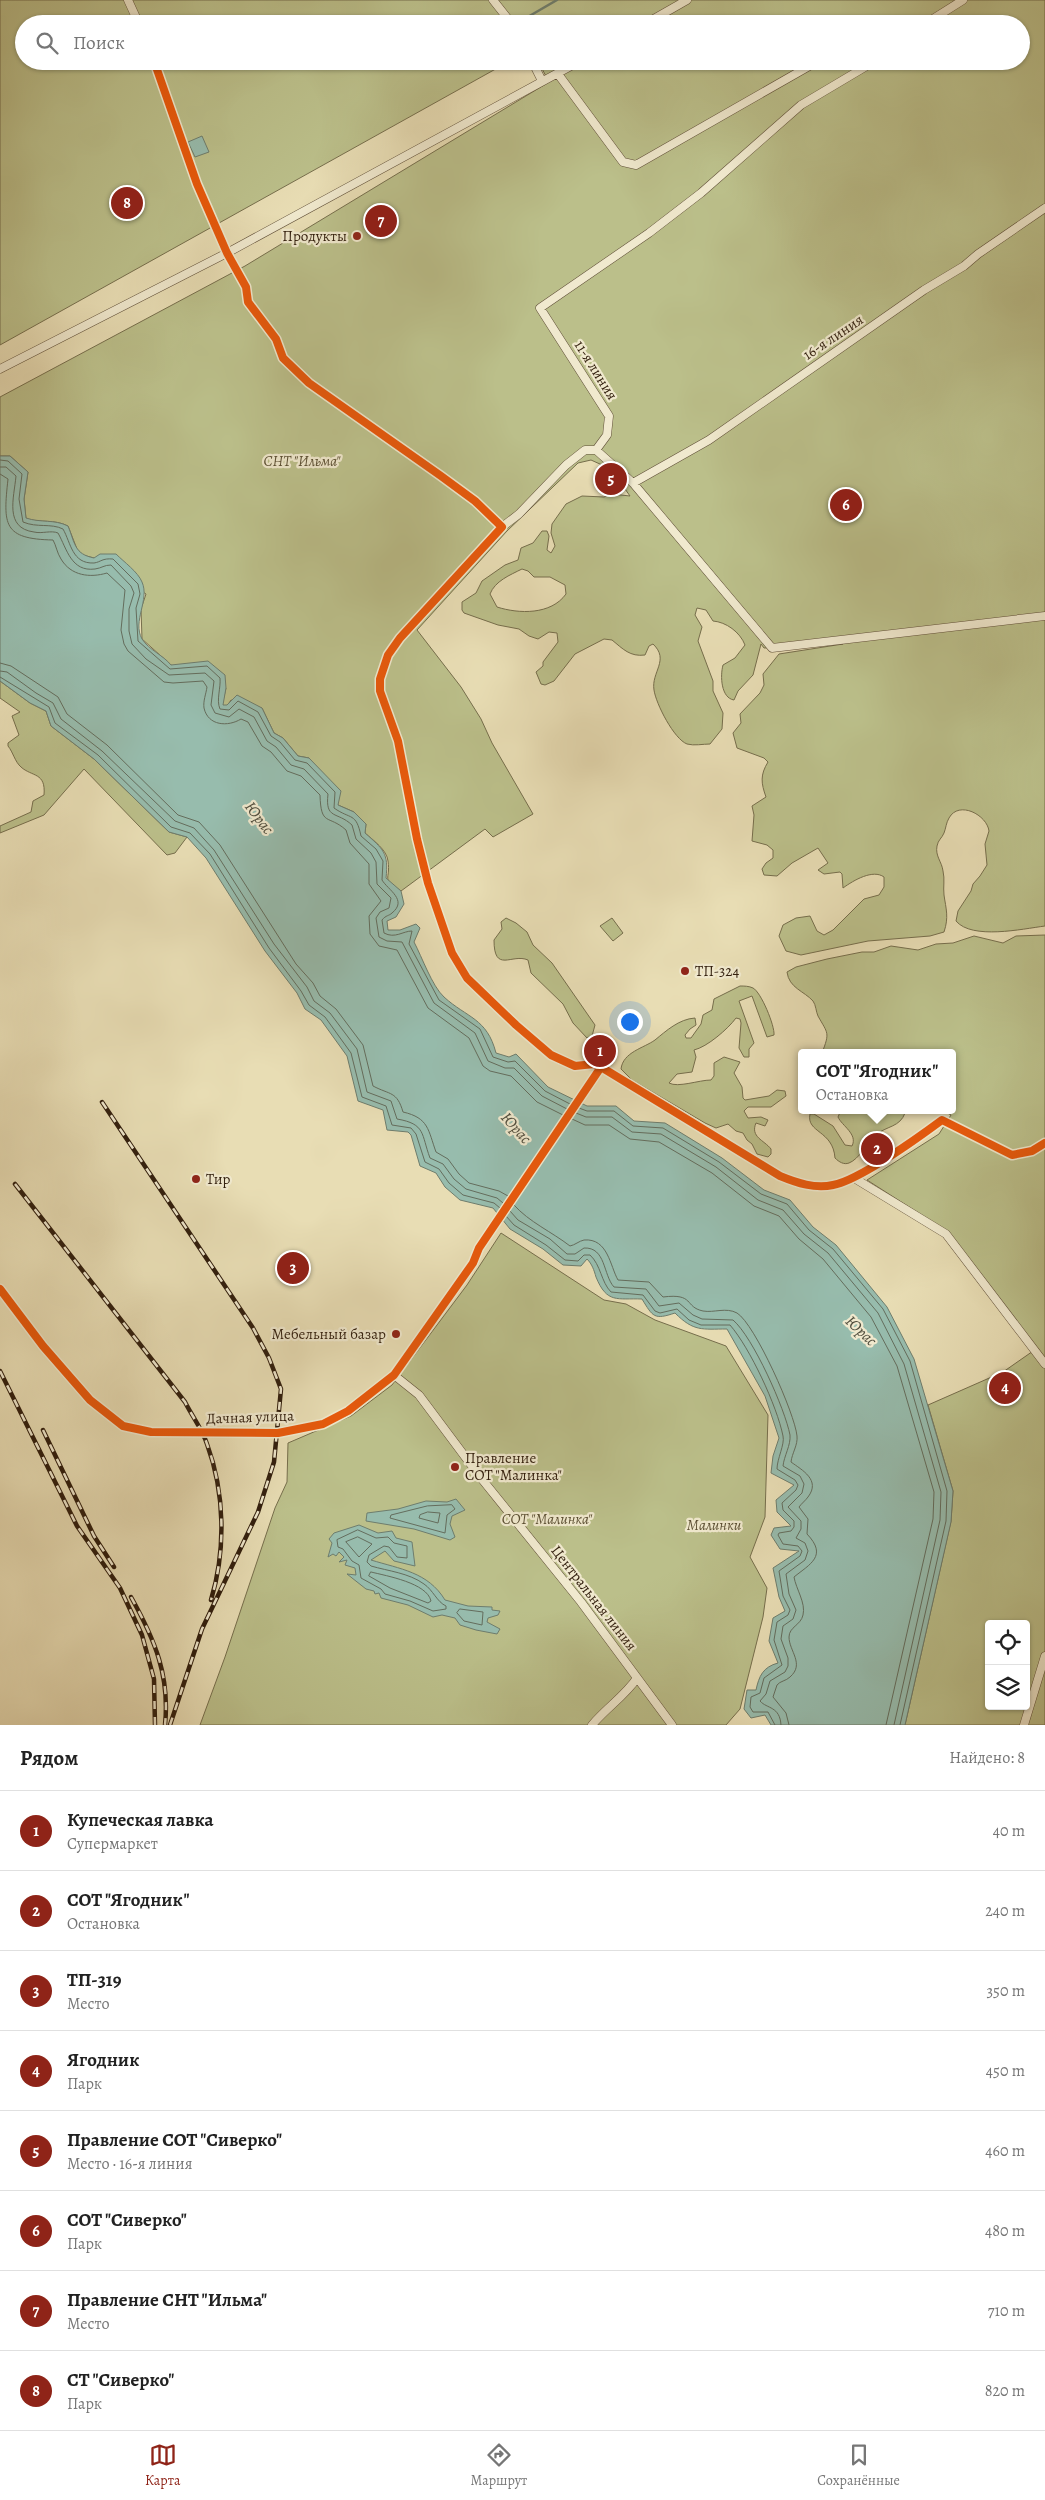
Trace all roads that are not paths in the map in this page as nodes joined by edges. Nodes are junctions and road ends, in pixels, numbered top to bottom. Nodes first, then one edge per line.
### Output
1 (128, 0) edge
2 (493, 0) edge
3 (687, 0) edge
4 (963, 0) edge
5 (136, 15) edge
6 (505, 15) edge
7 (661, 15) edge
8 (939, 15) edge
9 (157, 70) edge
10 (536, 70) edge
11 (565, 70) edge
12 (802, 70) edge
13 (860, 70) edge
14 (558, 74) junction
15 (542, 81) junction
16 (1045, 208) edge
17 (227, 253) junction
18 (0, 369) edge
19 (596, 450) junction
20 (633, 484) junction
21 (502, 526) junction
22 (1045, 616) edge
23 (601, 1067) junction
24 (1045, 1143) edge
25 (854, 1178) junction
26 (0, 1289) edge
27 (1045, 1364) edge
28 (394, 1375) junction
29 (1045, 1656) edge
30 (637, 1678) junction
31 (592, 1725) edge
32 (672, 1725) edge
33 (1024, 1725) edge

1 - 5 street
2 - 6 street
3 - 7 street
4 - 8 street
9 - 17 street
10 - 15 street
11 - 14 street
12 - 14 street
13 - 19 street, 11-я линия
14 - 15 street
15 - 17 street
16 - 20 street, 16-я линия
17 - 18 street
17 - 21 street
19 - 20 street
19 - 21 street
20 - 22 street
21 - 23 street
23 - 25 street
23 - 28 street, Дачная улица
24 - 25 street
25 - 27 street
26 - 28 street, Дачная улица
28 - 30 street, Центральная линия
29 - 33 street
30 - 31 street
30 - 32 street, Центральная линия

